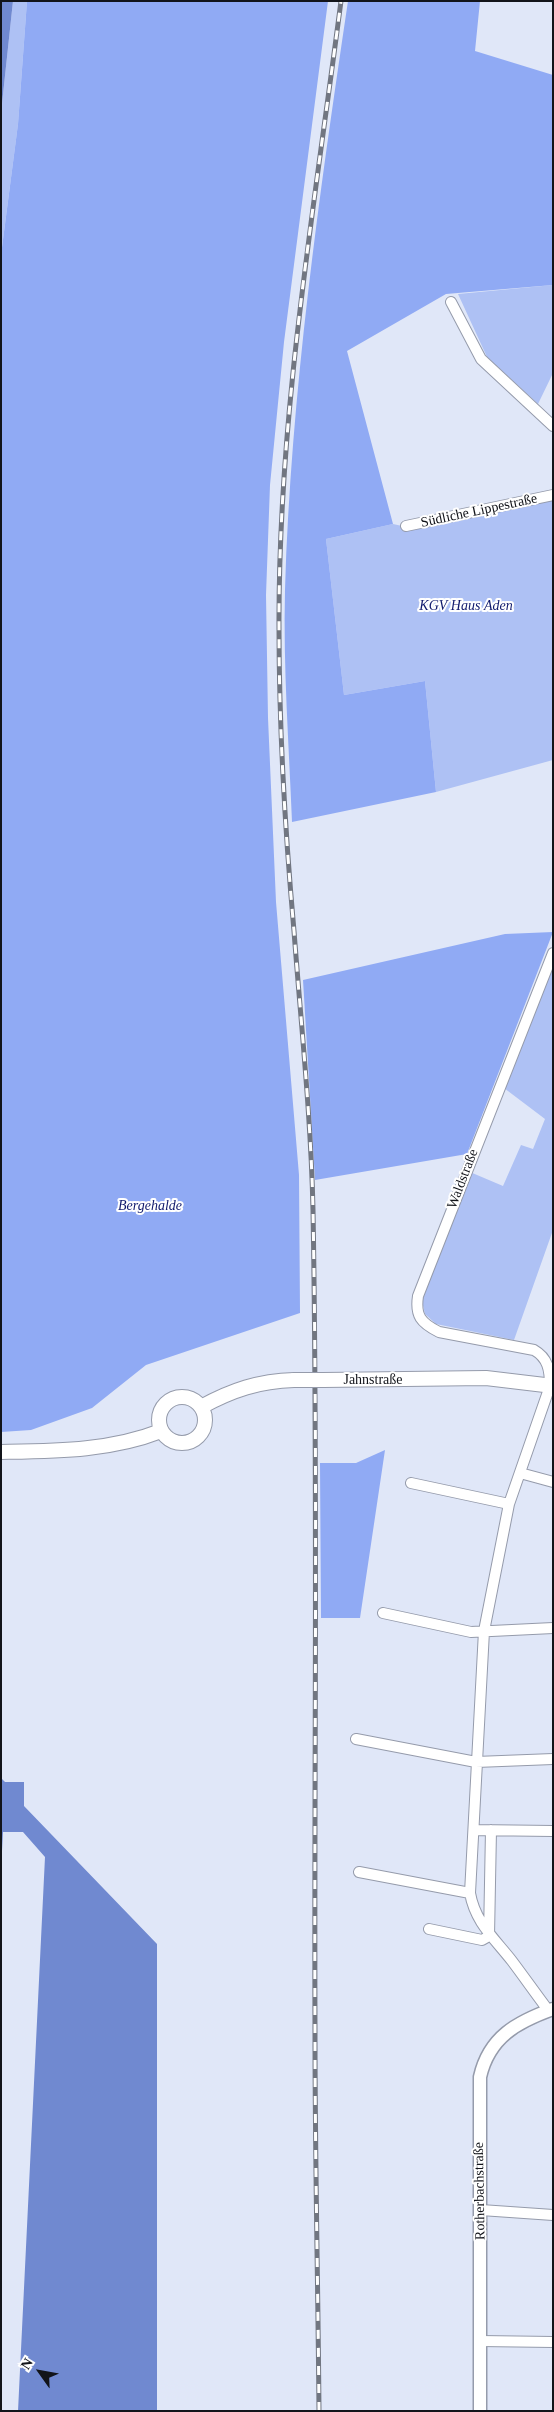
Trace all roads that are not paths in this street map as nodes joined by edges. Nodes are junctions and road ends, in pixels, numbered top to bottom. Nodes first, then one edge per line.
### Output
1 (450, 302) dead end
2 (553, 426) edge
3 (553, 495) edge
4 (406, 526) dead end
5 (553, 953) edge
6 (552, 1386) edge
7 (201, 1407) junction
8 (161, 1431) junction
9 (1, 1452) edge
10 (520, 1473) junction
11 (553, 1482) edge
12 (410, 1484) dead end
13 (509, 1504) junction
14 (383, 1613) dead end
15 (553, 1628) edge
16 (484, 1631) junction
17 (356, 1739) dead end
18 (553, 1758) edge
19 (476, 1762) junction
20 (474, 1830) junction
21 (492, 1830) junction
22 (553, 1831) edge
23 (359, 1872) dead end
24 (470, 1893) junction
25 (429, 1929) dead end
26 (489, 1936) junction
27 (550, 2010) edge
28 (480, 2210) junction
29 (553, 2215) edge
30 (480, 2341) junction
31 (553, 2342) edge
32 (480, 2411) edge

1 - 2 street
3 - 4 street, Südliche Lippestraße
5 - 6 street, Waldstraße
6 - 7 main road, Jahnstraße, bridge
6 - 10 street
7 - 8 main road
7 - 8 main road
8 - 9 main road
10 - 11 street
10 - 13 street
12 - 13 street
13 - 16 street
14 - 16 street
15 - 16 street
16 - 19 street
17 - 19 street
18 - 19 street
19 - 20 street
20 - 21 street
20 - 24 street
21 - 22 street
21 - 26 street
23 - 24 street
24 - 26 street
25 - 26 street
26 - 27 street
27 - 28 street, Rotherbachstraße
28 - 29 street
28 - 30 street, Rotherbachstraße
30 - 31 street
30 - 32 street, Rotherbachstraße

